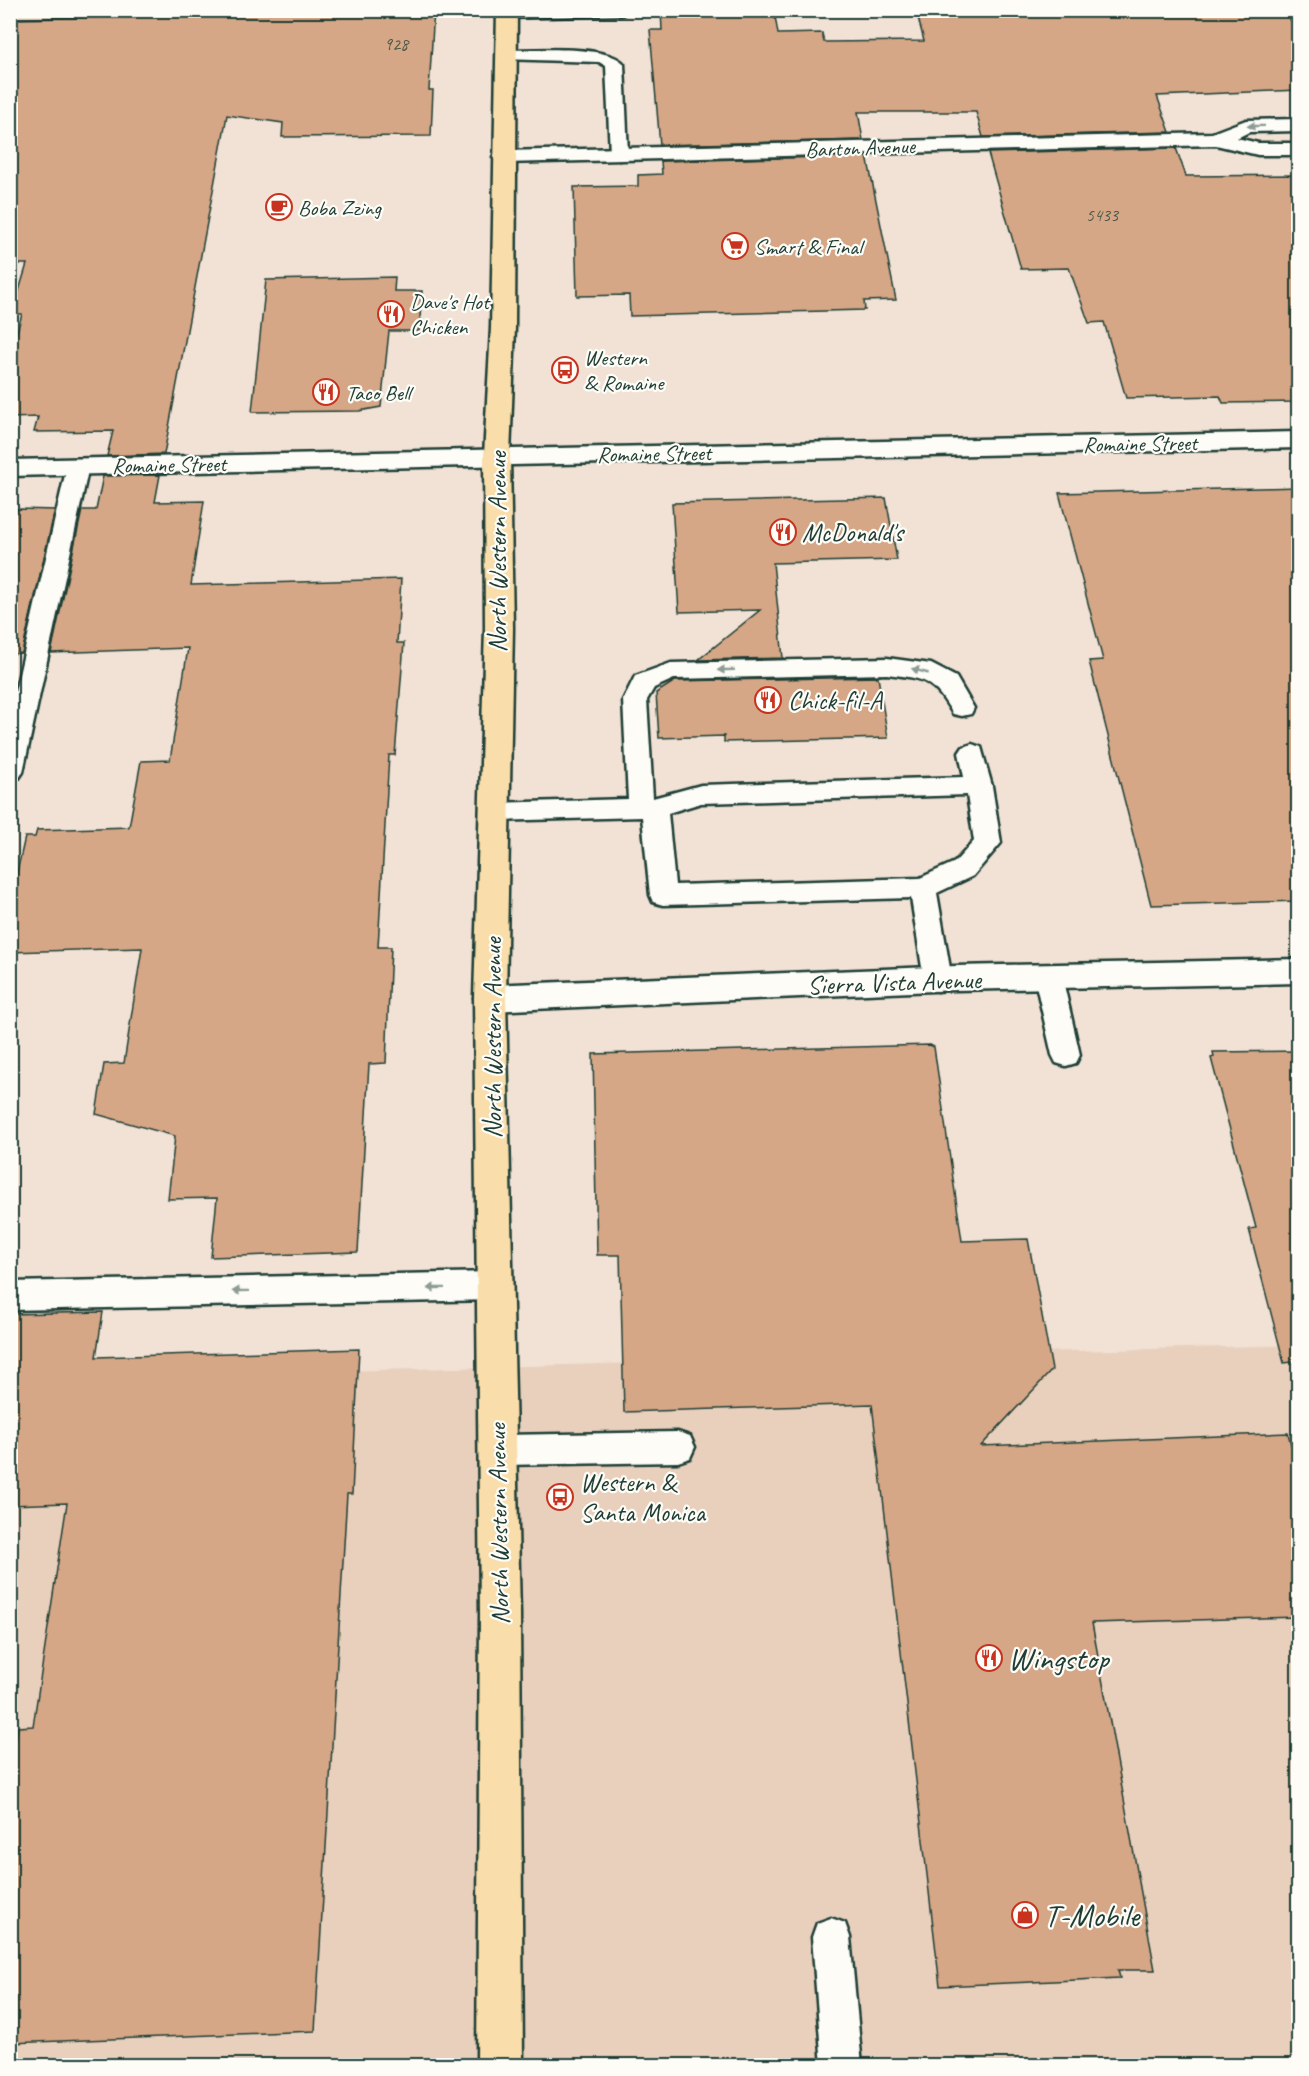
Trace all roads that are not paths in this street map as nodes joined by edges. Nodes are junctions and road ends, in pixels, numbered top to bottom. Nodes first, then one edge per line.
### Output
1 (622, 10) edge
2 (507, 12) edge
3 (506, 55) junction
4 (1299, 125) edge
5 (1216, 139) junction
6 (1299, 149) edge
7 (619, 154) junction
8 (504, 157) junction
9 (1299, 440) edge
10 (497, 456) junction
11 (78, 466) junction
12 (10, 468) edge
13 (962, 708) dead end
14 (972, 753) dead end
15 (10, 772) edge
16 (979, 786) junction
17 (648, 807) junction
18 (494, 812) junction
19 (923, 888) junction
20 (1299, 971) edge
21 (1048, 976) junction
22 (938, 980) junction
23 (490, 998) junction
24 (1066, 1055) dead end
25 (495, 1286) junction
26 (10, 1296) edge
27 (678, 1447) dead end
28 (498, 1450) junction
29 (831, 1937) dead end
30 (500, 2066) edge
31 (842, 2066) edge

1 - 2 lane
2 - 3 main road, North Western Avenue
3 - 7 lane
3 - 8 main road, North Western Avenue
4 -> 5 street, Barton Avenue
5 - 6 street, Barton Avenue
5 - 7 street, Barton Avenue
7 - 8 street, Barton Avenue
8 - 10 main road, North Western Avenue
9 - 10 street, Romaine Street
10 - 11 street, Romaine Street
10 - 18 main road, North Western Avenue
11 - 12 street, Romaine Street
11 - 15 lane
13 -> 17 lane
14 - 16 lane
16 - 17 lane
16 - 19 lane
17 - 18 lane
17 - 19 lane
18 - 23 main road, North Western Avenue
19 - 22 lane
20 - 21 street, Sierra Vista Avenue
21 - 22 street, Sierra Vista Avenue
21 - 24 lane
22 - 23 street, Sierra Vista Avenue
23 - 25 main road, North Western Avenue
25 -> 26 lane
25 - 28 main road, North Western Avenue
27 - 28 lane
28 - 30 main road, North Western Avenue
29 - 31 lane

